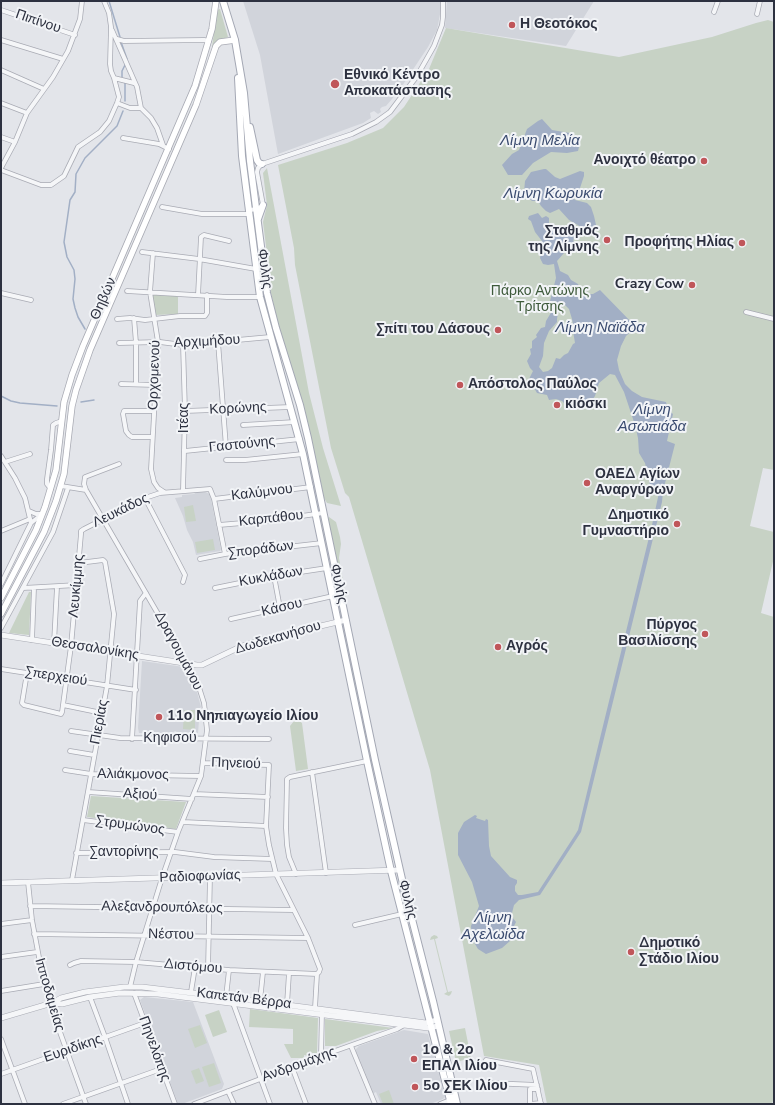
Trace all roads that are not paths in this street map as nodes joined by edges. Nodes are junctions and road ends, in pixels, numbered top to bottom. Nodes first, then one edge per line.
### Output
1 (82, 1) edge
2 (104, 1) edge
3 (216, 1) edge
4 (223, 1) edge
5 (443, 1) edge
6 (718, 1) edge
7 (760, 1) edge
8 (1, 10) edge
9 (714, 12) dead end
10 (757, 14) dead end
11 (111, 27) junction
12 (75, 35) junction
13 (117, 39) junction
14 (1, 40) edge
15 (235, 40) junction
16 (209, 41) junction
17 (64, 59) junction
18 (238, 60) junction
19 (1, 70) edge
20 (114, 78) junction
21 (134, 83) junction
22 (44, 89) junction
23 (244, 93) junction
24 (1, 103) edge
25 (117, 103) junction
26 (141, 108) junction
27 (27, 113) junction
28 (1, 137) edge
29 (123, 138) dead end
30 (15, 142) junction
31 (162, 145) junction
32 (169, 149) junction
33 (262, 164) junction
34 (1, 166) edge
35 (261, 196) junction
36 (263, 205) junction
37 (162, 207) dead end
38 (256, 207) junction
39 (249, 210) junction
40 (257, 221) junction
41 (229, 241) dead end
42 (142, 252) dead end
43 (153, 253) junction
44 (199, 259) junction
45 (263, 268) junction
46 (256, 269) junction
47 (127, 291) dead end
48 (150, 292) junction
49 (1, 293) edge
50 (198, 295) junction
51 (207, 295) junction
52 (260, 297) junction
53 (31, 300) dead end
54 (746, 312) dead end
55 (134, 318) junction
56 (117, 319) dead end
57 (154, 319) junction
58 (774, 319) edge
59 (270, 338) junction
60 (158, 342) junction
61 (218, 342) junction
62 (119, 343) dead end
63 (136, 343) junction
64 (183, 345) junction
65 (121, 384) dead end
66 (136, 384) junction
67 (155, 385) junction
68 (291, 406) junction
69 (223, 410) junction
70 (185, 411) junction
71 (154, 412) junction
72 (295, 422) junction
73 (243, 425) dead end
74 (152, 437) junction
75 (300, 439) junction
76 (226, 447) junction
77 (185, 451) junction
78 (30, 454) dead end
79 (303, 454) junction
80 (1, 456) edge
81 (226, 460) dead end
82 (5, 462) junction
83 (119, 464) dead end
84 (60, 486) junction
85 (311, 487) junction
86 (68, 488) junction
87 (86, 490) junction
88 (183, 490) junction
89 (162, 493) junction
90 (145, 498) junction
91 (214, 499) junction
92 (29, 511) junction
93 (323, 513) junction
94 (42, 514) junction
95 (316, 514) junction
96 (103, 519) junction
97 (31, 521) junction
98 (219, 525) junction
99 (1, 531) edge
100 (81, 531) joint
101 (322, 543) junction
102 (225, 554) junction
103 (200, 559) dead end
104 (79, 563) junction
105 (327, 568) junction
106 (274, 576) junction
107 (183, 582) dead end
108 (1, 584) edge
109 (77, 585) junction
110 (57, 587) junction
111 (23, 588) junction
112 (34, 588) junction
113 (215, 588) dead end
114 (146, 594) junction
115 (333, 596) junction
116 (1, 598) edge
117 (280, 608) junction
118 (1, 614) edge
119 (231, 619) dead end
120 (346, 620) junction
121 (338, 621) junction
122 (1, 628) edge
123 (1, 635) edge
124 (32, 640) junction
125 (54, 643) junction
126 (71, 646) junction
127 (111, 651) junction
128 (138, 656) junction
129 (188, 665) junction
130 (1, 669) edge
131 (27, 673) junction
132 (67, 679) junction
133 (107, 686) junction
134 (136, 690) junction
135 (63, 705) junction
136 (102, 713) junction
137 (71, 731) dead end
138 (97, 735) junction
139 (206, 738) junction
140 (132, 739) junction
141 (269, 739) dead end
142 (70, 751) dead end
143 (94, 755) junction
144 (367, 761) junction
145 (203, 763) junction
146 (65, 770) dead end
147 (312, 772) junction
148 (91, 774) junction
149 (201, 776) junction
150 (88, 792) junction
151 (194, 794) junction
152 (268, 797) junction
153 (192, 799) junction
154 (83, 820) junction
155 (183, 822) junction
156 (266, 826) junction
157 (178, 832) junction
158 (171, 852) junction
159 (76, 853) junction
160 (272, 859) junction
161 (399, 870) junction
162 (392, 871) junction
163 (326, 873) junction
164 (276, 874) junction
165 (296, 874) junction
166 (210, 876) junction
167 (162, 878) junction
168 (72, 880) junction
169 (28, 882) junction
170 (1, 883) edge
171 (30, 906) junction
172 (153, 908) junction
173 (209, 909) junction
174 (293, 910) junction
175 (402, 914) junction
176 (32, 920) junction
177 (1, 924) edge
178 (355, 925) dead end
179 (34, 934) junction
180 (144, 935) junction
181 (208, 936) junction
182 (308, 938) junction
183 (37, 952) junction
184 (1, 957) edge
185 (136, 962) junction
186 (70, 966) dead end
187 (195, 967) junction
188 (208, 968) junction
189 (229, 970) junction
190 (263, 972) junction
191 (289, 973) junction
192 (317, 974) junction
193 (44, 984) junction
194 (130, 987) junction
195 (1, 991) edge
196 (191, 992) junction
197 (134, 993) junction
198 (226, 996) junction
199 (90, 997) junction
200 (260, 1001) junction
201 (232, 1003) junction
202 (51, 1004) junction
203 (287, 1004) junction
204 (314, 1008) junction
205 (326, 1013) junction
206 (341, 1014) junction
207 (1, 1018) edge
208 (144, 1023) junction
209 (438, 1023) junction
210 (404, 1025) junction
211 (430, 1025) junction
212 (105, 1037) junction
213 (1, 1039) edge
214 (352, 1046) junction
215 (67, 1051) junction
216 (321, 1056) junction
217 (486, 1060) dead end
218 (292, 1067) junction
219 (161, 1069) junction
220 (13, 1070) junction
221 (1, 1074) edge
222 (260, 1079) junction
223 (120, 1083) junction
224 (489, 1083) dead end
225 (537, 1087) junction
226 (228, 1091) junction
227 (83, 1096) junction
228 (450, 1102) edge
229 (199, 1103) edge
230 (541, 1103) edge
231 (25, 1104) edge
232 (63, 1104) edge
233 (86, 1104) edge
234 (128, 1104) edge
235 (175, 1104) edge
236 (194, 1104) edge
237 (234, 1104) edge
238 (270, 1104) edge
239 (306, 1104) edge
240 (375, 1104) edge
241 (440, 1104) edge
242 (457, 1104) edge
243 (530, 1104) edge

1 - 12 street
2 - 11 street
3 - 16 main road, Θηβών
4 - 15 main road, Φυλής
5 - 33 street
6 - 9 street
7 - 10 street
8 - 12 street, Πιπίνου
11 - 13 street
11 - 20 street
12 - 17 street
13 - 16 street
13 - 21 street
14 - 17 street
15 - 18 main road, Φυλής
15 - 84 main road, Θηβών
16 - 32 main road, Θηβών
17 - 22 street
18 - 23 main road, Φυλής
18 - 39 main road, Φυλής
19 - 22 street
20 - 21 street
20 - 25 street
21 - 26 street
22 - 27 street
23 - 33 main road
23 - 38 main road, Φυλής
24 - 27 street
25 - 26 street
25 - 34 street
26 - 31 street
27 - 30 street
28 - 30 street
29 - 31 street
30 - 34 street
31 - 32 street
32 - 94 main road, Θηβών
33 - 35 street
35 - 36 street
35 - 38 street
36 - 38 street
36 - 40 main road
37 - 39 street
38 - 39 street
38 - 40 main road, Φυλής
39 - 46 main road, Φυλής
40 - 45 main road, Φυλής
41 - 44 street
42 - 43 street
43 - 44 street
43 - 48 street, Ορχομενού
44 - 46 street
44 - 50 street
45 - 46 street
45 - 93 main road, Φυλής
46 - 52 main road, Φυλής
47 - 48 street
48 - 50 street
48 - 57 street, Ορχομενού
49 - 53 street
50 - 51 street
51 - 52 street
51 - 57 street
52 - 59 main road, Φυλής
54 - 58 street
55 - 56 street
55 - 57 street
55 - 63 street
57 - 60 street, Ορχομενού
59 - 61 street, Αρχιμήδου
59 - 68 main road, Φυλής
60 - 63 street, Αρχιμήδου
60 - 64 street, Αρχιμήδου
60 - 67 street, Ορχομενού
61 - 64 street, Αρχιμήδου
61 - 69 street
62 - 63 street, Αρχιμήδου
63 - 66 street
64 - 70 street, Ιτέας
65 - 66 street
66 - 67 street
67 - 71 street, Ορχομενού
68 - 69 street, Κορώνης
68 - 72 main road, Φυλής
69 - 70 street, Κορώνης
69 - 76 street
70 - 77 street, Ιτέας
71 - 74 street, Ορχομενού
71 - 74 street
72 - 73 street
72 - 75 main road, Φυλής
74 - 89 street, Ορχομενού
75 - 76 street, Γαστούνης
75 - 79 main road, Φυλής
76 - 77 street, Γαστούνης
77 - 88 street, Ιτέας
78 - 82 street
79 - 81 street
79 - 85 main road, Φυλής
80 - 82 street
82 - 92 street
83 - 87 street
84 - 86 street
84 - 118 main road, Θηβών
85 - 91 street, Καλύμνου
85 - 95 main road, Φυλής
86 - 87 street
86 - 111 street
87 - 96 street, Δραγουμάνου
88 - 89 street, Λευκάδος
88 - 91 street, Λευκάδος
89 - 90 street, Λευκάδος
90 - 96 street, Λευκάδος
90 - 107 street
91 - 98 street
92 - 94 street
92 - 97 street
93 - 95 street, Καρπάθου
93 - 120 main road, Φυλής
94 - 97 street
94 - 116 main road, Θηβών
95 - 98 street, Καρπάθου
95 - 101 main road, Φυλής
96 - 100 street, Λευκάδος
96 - 114 street, Δραγουμάνου
97 - 99 street
97 - 108 street
98 - 102 street
100 - 104 street, Λευκίμμης
101 - 102 street, Σποράδων
101 - 105 main road, Φυλής
102 - 103 street, Σποράδων
104 - 109 street, Λευκίμμης
104 - 127 street, Πιερίας
105 - 106 street, Κυκλάδων
105 - 115 main road, Φυλής
106 - 113 street, Κυκλάδων
106 - 117 street
109 - 110 street
109 - 126 street, Λευκίμμης
110 - 112 street
110 - 125 street
111 - 112 street
111 - 122 street
112 - 124 street
114 - 128 street
114 - 129 street, Δραγουμάνου
115 - 117 street, Κάσου
115 - 121 main road, Φυλής
117 - 119 street, Κάσου
120 - 121 street, Δωδεκανήσου
120 - 161 main road, Φυλής
121 - 129 street, Δωδεκανήσου
121 - 144 main road, Φυλής
123 - 124 street, Θεσσαλονίκης
124 - 125 street, Θεσσαλονίκης
125 - 126 street, Θεσσαλονίκης
126 - 127 street, Θεσσαλονίκης
126 - 132 street, Λευκίμμης
127 - 128 street, Θεσσαλονίκης
127 - 133 street, Πιερίας
128 - 129 street, Θεσσαλονίκης
128 - 134 street
129 - 139 street, Δραγουμάνου
130 - 131 street, Σπερχειού
131 - 132 street, Σπερχειού
131 - 135 street, Λευκίμμης
132 - 133 street, Σπερχειού
132 - 135 street, Λευκίμμης
133 - 134 street, Σπερχειού
133 - 136 street, Πιερίας
134 - 140 street
135 - 136 street
136 - 138 street, Πιερίας
137 - 138 street, Κηφισού
138 - 140 street, Κηφισού
138 - 143 street, Πιερίας
139 - 140 street, Κηφισού
139 - 141 street, Κηφισού
139 - 145 street, Δραγουμάνου
142 - 143 street
143 - 148 street, Πιερίας
144 - 147 street
144 - 162 main road, Φυλής
145 - 149 street, Δραγουμάνου
145 - 152 street, Πηνειού
146 - 148 street, Αλιάκμονος
147 - 163 street
147 - 165 street
148 - 149 street, Αλιάκμονος
148 - 150 street, Πιερίας
149 - 151 street, Δραγουμάνου
150 - 153 street, Αξιού
150 - 154 street, Πιερίας
151 - 152 street
151 - 153 street, Δραγουμάνου
152 - 156 street
153 - 155 street, Δραγουμάνου
154 - 157 street, Στρυμώνος
154 - 159 street, Πιερίας
155 - 156 street, Στρυμώνος
155 - 157 street, Δραγουμάνου
156 - 160 street
157 - 158 street, Δραγουμάνου
158 - 159 street, Σαντορίνης
158 - 160 street, Σαντορίνης
158 - 167 street, Δραγουμάνου
159 - 168 street, Πιερίας
160 - 164 street
161 - 162 street, Ραδιοφωνίας
161 - 209 main road, Φυλής
162 - 163 street, Ραδιοφωνίας
162 - 175 main road, Φυλής
163 - 165 street, Ραδιοφωνίας
164 - 165 street, Ραδιοφωνίας
164 - 166 street, Ραδιοφωνίας
164 - 174 street
166 - 167 street, Ραδιοφωνίας
166 - 173 street
167 - 168 street, Ραδιοφωνίας
167 - 172 street, Δραγουμάνου
168 - 169 street, Ραδιοφωνίας
169 - 170 street, Ραδιοφωνίας
169 - 171 street, Ιπποδαμείας
171 - 172 street, Αλεξανδρουπόλεως
171 - 176 street, Ιπποδαμείας
172 - 173 street, Αλεξανδρουπόλεως
172 - 180 street, Δραγουμάνου
173 - 174 street, Αλεξανδρουπόλεως
173 - 181 street
174 - 182 street
175 - 178 street
175 - 211 main road, Φυλής
176 - 177 street
176 - 179 street, Ιπποδαμείας
179 - 180 street, Νέστου
179 - 183 street, Ιπποδαμείας
180 - 181 street, Νέστου
180 - 185 street, Δραγουμάνου
181 - 182 street, Νέστου
181 - 188 street
182 - 192 street
183 - 184 street
183 - 193 street, Ιπποδαμείας
185 - 186 street, Διστόμου
185 - 187 street, Διστόμου
185 - 194 street, Δραγουμάνου
187 - 188 street, Διστόμου
187 - 196 street
188 - 189 street, Διστόμου
189 - 190 street, Διστόμου
189 - 198 street
190 - 191 street, Διστόμου
190 - 200 street
191 - 192 street, Διστόμου
191 - 203 street
192 - 204 street
193 - 195 street
193 - 202 street, Ιπποδαμείας
194 - 196 street, Καπετάν Βέρρα
194 - 202 street, Καπετάν Βέρρα
196 - 198 street, Καπετάν Βέρρα
197 - 199 street, Καπετάν Βέρρα
197 - 201 street, Καπετάν Βέρρα
197 - 208 street, Πηνελόπης
198 - 200 street, Καπετάν Βέρρα
199 - 202 street, Καπετάν Βέρρα
199 - 212 street
200 - 203 street, Καπετάν Βέρρα
201 - 205 street, Καπετάν Βέρρα
201 - 222 street
202 - 207 street
202 - 215 street, Ιπποδαμείας
203 - 204 street, Καπετάν Βέρρα
204 - 205 street, Καπετάν Βέρρα
205 - 206 street, Καπετάν Βέρρα
205 - 216 street
206 - 210 street, Καπετάν Βέρρα
206 - 211 street, Καπετάν Βέρρα
208 - 212 street, Ευριδίκης
208 - 219 street, Πηνελόπης
209 - 211 street, Καπετάν Βέρρα
209 - 242 main road, Φυλής
210 - 211 street, Καπετάν Βέρρα
210 - 214 street, Ανδρομάχης
211 - 228 main road, Φυλής
212 - 215 street, Ευριδίκης
212 - 223 street
213 - 220 street
214 - 216 street, Ανδρομάχης
214 - 240 street
215 - 220 street, Ευριδίκης
215 - 227 street, Ιπποδαμείας
216 - 218 street, Ανδρομάχης
217 - 225 street
218 - 222 street, Ανδρομάχης
218 - 239 street
219 - 223 street
219 - 235 street, Πηνελόπης
220 - 221 street, Ευριδίκης
220 - 231 street
222 - 226 street, Ανδρομάχης
222 - 238 street
223 - 227 street
223 - 234 street
224 - 225 street
225 - 230 street
225 - 243 street
226 - 229 street, Ανδρομάχης
226 - 237 street
227 - 232 street
227 - 233 street, Ιπποδαμείας
228 - 241 street
229 - 236 street, Ανδρομάχης
230 - 243 street

